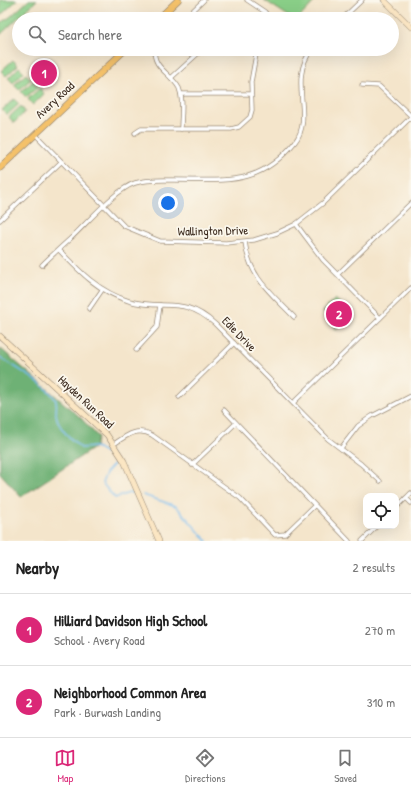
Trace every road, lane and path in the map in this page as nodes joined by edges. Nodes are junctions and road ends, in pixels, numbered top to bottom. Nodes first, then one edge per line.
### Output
1 (178, 0) edge
2 (204, 0) edge
3 (247, 0) edge
4 (362, 0) edge
5 (384, 0) edge
6 (165, 12) edge
7 (191, 12) edge
8 (265, 12) edge
9 (349, 12) edge
10 (396, 12) edge
11 (399, 15) edge
12 (411, 27) edge
13 (119, 56) edge
14 (154, 56) edge
15 (195, 56) edge
16 (255, 56) edge
17 (308, 56) edge
18 (171, 78) junction
19 (362, 85) dead end
20 (181, 94) junction
21 (251, 94) junction
22 (411, 117) edge
23 (181, 129) junction
24 (134, 133) dead end
25 (35, 134) junction
26 (61, 162) junction
27 (0, 168) edge
28 (411, 203) edge
29 (104, 206) junction
30 (0, 220) edge
31 (296, 224) junction
32 (245, 242) junction
33 (59, 250) junction
34 (42, 265) dead end
35 (338, 274) junction
36 (411, 288) edge
37 (102, 290) junction
38 (160, 305) junction
39 (89, 309) dead end
40 (294, 317) dead end
41 (380, 318) junction
42 (0, 336) edge
43 (234, 344) junction
44 (136, 350) dead end
45 (411, 396) edge
46 (178, 397) dead end
47 (293, 403) junction
48 (224, 410) dead end
49 (236, 423) junction
50 (114, 444) junction
51 (341, 448) junction
52 (192, 465) junction
53 (380, 481) dead end
54 (411, 494) edge
55 (406, 498) junction
56 (411, 503) edge
57 (399, 505) edge
58 (314, 506) junction
59 (374, 529) edge
60 (159, 541) edge
61 (349, 541) edge
62 (362, 541) edge

1 - 6 main road
2 - 7 street
3 - 8 street
4 - 9 street
5 - 10 main road
11 - 12 main road
13 - 25 main road, Avery Road
14 - 18 street
15 - 18 street
16 - 21 street
17 - 29 street
18 - 20 street
19 - 22 street
20 - 21 street
20 - 23 street
21 - 23 street
22 - 31 street, Wallington Drive
23 - 24 street
25 - 26 street, Wallington Drive
25 - 27 main road, Avery Road
26 - 29 street, Wallington Drive
26 - 30 street
28 - 35 street
29 - 32 street, Wallington Drive
29 - 33 street
31 - 32 street, Wallington Drive
31 - 35 street
32 - 40 street
33 - 34 street
33 - 37 street, Edie Drive
35 - 41 street
36 - 41 street
37 - 38 street, Edie Drive
37 - 39 street
38 - 43 street, Edie Drive
38 - 44 street
41 - 47 street
42 - 50 main road, Hayden Run Road
43 - 46 street
43 - 47 street, Edie Drive
45 - 51 street
47 - 51 street, Edie Drive
48 - 49 street
49 - 52 street
49 - 58 street
50 - 52 street
50 - 60 main road, Hayden Run Road
51 - 53 street, Edie Drive
52 - 58 street
54 - 55 street
55 - 56 street
55 - 57 street
58 - 61 street
59 - 62 street

